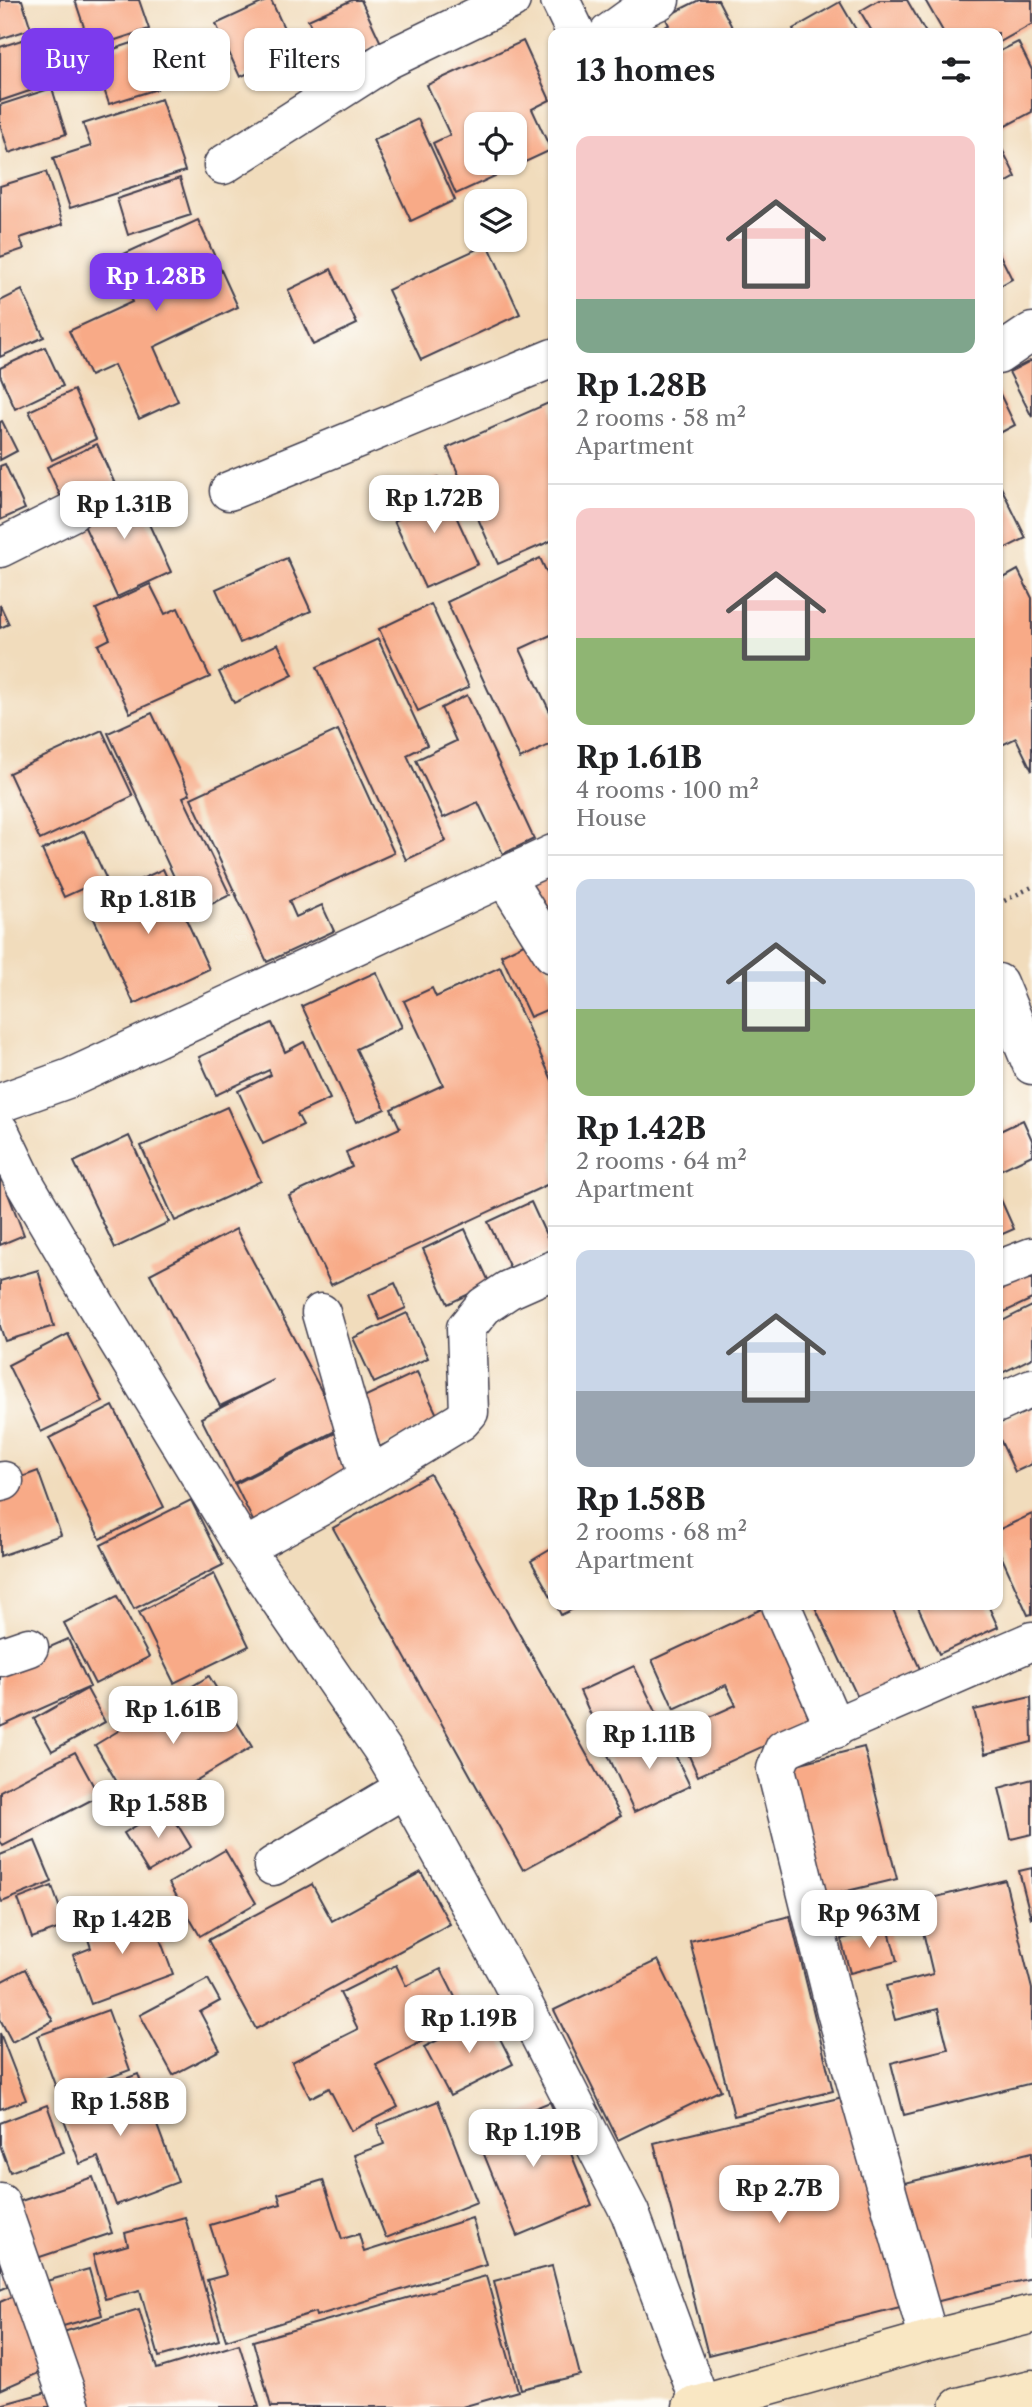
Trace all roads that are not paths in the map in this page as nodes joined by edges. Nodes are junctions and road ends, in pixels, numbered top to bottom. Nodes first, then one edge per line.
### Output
1 (511, 0) edge
2 (560, 0) edge
3 (660, 0) edge
4 (574, 28) edge
5 (616, 28) edge
6 (223, 165) dead end
7 (1032, 332) edge
8 (1003, 352) edge
9 (548, 360) edge
10 (229, 491) dead end
11 (72, 512) dead end
12 (0, 548) edge
13 (548, 856) edge
14 (505, 876) junction
15 (548, 946) edge
16 (1003, 995) edge
17 (1032, 1065) edge
18 (0, 1103) edge
19 (0, 1132) edge
20 (1032, 1257) edge
21 (1003, 1268) edge
22 (548, 1272) edge
23 (321, 1312) dead end
24 (1032, 1388) edge
25 (1003, 1401) edge
26 (368, 1477) junction
27 (244, 1548) junction
28 (783, 1610) edge
29 (1032, 1641) edge
30 (835, 1728) junction
31 (405, 1788) junction
32 (272, 1867) dead end
33 (0, 2203) edge
34 (1032, 2314) edge
35 (929, 2340) junction
36 (1031, 2392) edge
37 (696, 2406) edge
38 (71, 2407) edge
39 (959, 2407) edge

1 - 6 street
2 - 4 street
3 - 5 street
7 - 8 street
9 - 10 street
11 - 12 street
13 - 14 street
14 - 15 street
14 - 18 street
16 - 17 street
19 - 27 street
20 - 21 street
22 - 26 street
23 - 26 street
24 - 25 street
26 - 27 street
27 - 31 street
28 - 30 street
29 - 30 street
30 - 35 street
31 - 32 street
31 - 37 street
33 - 38 street
34 - 35 main road
35 - 37 main road
36 - 39 main road

